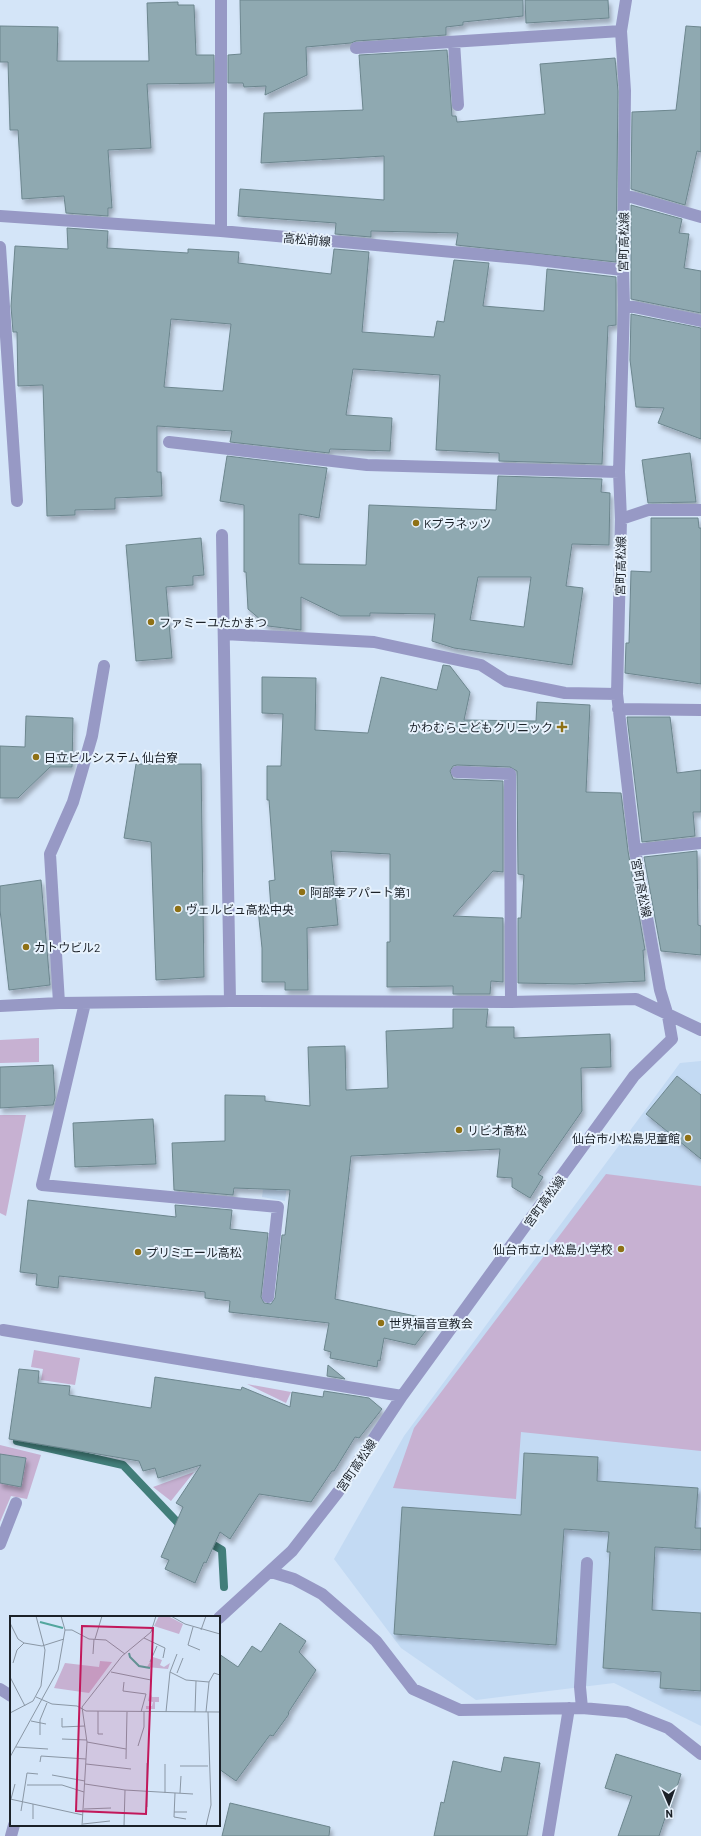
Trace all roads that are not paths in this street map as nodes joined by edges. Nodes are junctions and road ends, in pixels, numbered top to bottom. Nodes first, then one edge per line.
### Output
1 (221, 0) edge
2 (626, 0) edge
3 (621, 31) junction
4 (454, 42) junction
5 (356, 48) dead end
6 (458, 105) dead end
7 (624, 195) junction
8 (0, 216) edge
9 (701, 217) edge
10 (221, 231) junction
11 (0, 247) edge
12 (623, 270) junction
13 (624, 305) junction
14 (701, 321) edge
15 (169, 442) dead end
16 (620, 472) junction
17 (17, 501) dead end
18 (701, 510) edge
19 (621, 519) junction
20 (222, 535) dead end
21 (224, 634) junction
22 (104, 666) dead end
23 (617, 694) junction
24 (618, 709) junction
25 (701, 710) edge
26 (457, 772) dead end
27 (701, 843) edge
28 (635, 850) junction
29 (230, 1001) junction
30 (511, 1002) junction
31 (59, 1003) junction
32 (85, 1003) junction
33 (0, 1006) edge
34 (668, 1016) junction
35 (701, 1030) edge
36 (268, 1297) dead end
37 (3, 1330) dead end
38 (402, 1396) junction
39 (16, 1503) dead end
40 (0, 1544) edge
41 (587, 1563) dead end
42 (271, 1572) junction
43 (220, 1617) edge
44 (0, 1689) edge
45 (10, 1695) edge
46 (569, 1708) junction
47 (582, 1708) junction
48 (701, 1754) edge
49 (14, 1826) edge
50 (11, 1836) edge
51 (548, 1836) edge

1 - 10 street
2 - 3 street, 宮町高松線
3 - 4 street
3 - 7 street, 宮町高松線
4 - 5 street
4 - 6 street
7 - 9 street
7 - 12 street, 宮町高松線
8 - 10 street, 高松前線
10 - 12 street, 高松前線
11 - 17 street
12 - 13 street, 宮町高松線
13 - 14 street
13 - 16 street, 宮町高松線
15 - 16 street
16 - 19 street, 宮町高松線
18 - 19 street
19 - 23 street, 宮町高松線
20 - 21 street
21 - 23 street
21 - 29 street
22 - 31 street
23 - 24 street, 宮町高松線
24 - 25 street
24 - 28 street, 宮町高松線
26 - 30 street
27 - 28 street
28 - 34 street, 宮町高松線
29 - 30 street
29 - 32 street
30 - 34 street
31 - 32 street
31 - 33 street
32 - 36 street
34 - 35 street
34 - 38 street, 宮町高松線
37 - 38 street
38 - 42 street, 宮町高松線
39 - 40 street
41 - 47 street
42 - 43 street, 宮町高松線
42 - 46 street
44 - 45 street
46 - 47 street
46 - 51 street
47 - 48 street
49 - 50 street

